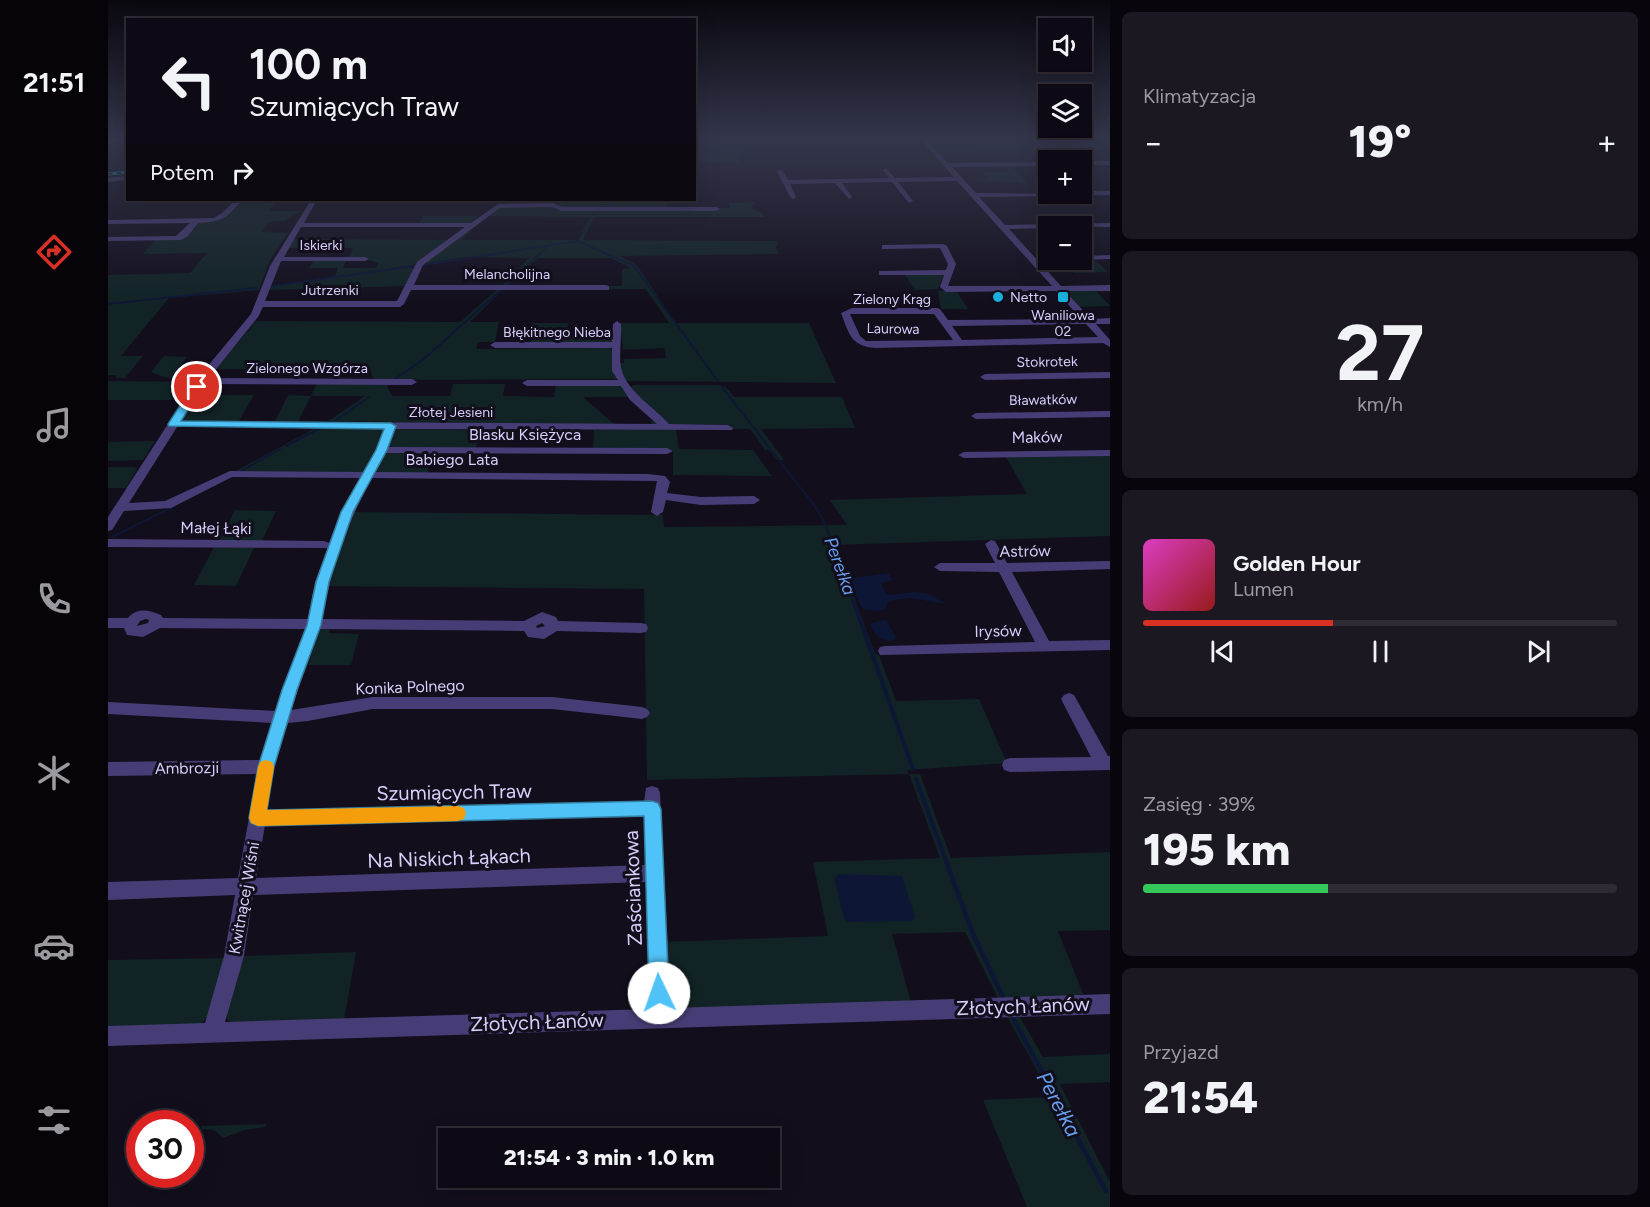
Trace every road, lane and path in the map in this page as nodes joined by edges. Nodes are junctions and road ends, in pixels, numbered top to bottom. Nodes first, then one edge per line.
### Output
1 (792, 194) edge
2 (847, 194) edge
3 (904, 194) edge
4 (1020, 194) edge
5 (974, 195) joint
6 (793, 197) dead end
7 (849, 197) dead end
8 (238, 201) edge
9 (313, 201) edge
10 (909, 201) dead end
11 (716, 209) dead end
12 (196, 220) junction
13 (108, 222) edge
14 (298, 225) junction
15 (473, 225) junction
16 (1110, 225) edge
17 (1003, 227) junction
18 (108, 239) edge
19 (885, 247) dead end
20 (1110, 257) edge
21 (1092, 258) edge
22 (278, 259) junction
23 (365, 259) dead end
24 (1032, 259) junction
25 (1038, 259) edge
26 (949, 272) junction
27 (882, 273) dead end
28 (408, 287) junction
29 (606, 288) dead end
30 (1058, 288) junction
31 (1110, 288) edge
32 (261, 304) junction
33 (845, 313) joint
34 (1110, 321) edge
35 (1089, 322) junction
36 (946, 323) junction
37 (617, 324) dead end
38 (959, 343) junction
39 (1108, 343) edge
40 (495, 345) dead end
41 (618, 345) junction
42 (1110, 375) edge
43 (986, 377) dead end
44 (201, 381) junction
45 (412, 382) dead end
46 (527, 383) dead end
47 (625, 383) junction
48 (1110, 414) edge
49 (976, 416) dead end
50 (173, 424) junction
51 (391, 426) junction
52 (665, 427) junction
53 (728, 428) dead end
54 (382, 450) junction
55 (667, 452) dead end
56 (1110, 453) edge
57 (964, 455) dead end
58 (367, 475) junction
59 (661, 496) junction
60 (754, 500) dead end
61 (122, 507) junction
62 (657, 512) dead end
63 (108, 527) edge
64 (108, 543) edge
65 (991, 543) dead end
66 (324, 545) dead end
67 (1110, 565) edge
68 (940, 567) dead end
69 (1003, 568) junction
70 (108, 623) edge
71 (314, 625) junction
72 (641, 628) dead end
73 (1110, 645) edge
74 (1044, 646) junction
75 (885, 651) dead end
76 (1069, 699) dead end
77 (108, 708) edge
78 (642, 713) dead end
79 (281, 717) junction
80 (1107, 763) edge
81 (1010, 765) dead end
82 (266, 767) junction
83 (108, 769) edge
84 (652, 801) joint
85 (258, 818) junction
86 (654, 873) junction
87 (246, 887) junction
88 (108, 891) edge
89 (1110, 1004) edge
90 (661, 1017) junction
91 (212, 1032) junction
92 (108, 1036) edge

1 - 6 street
2 - 7 street
3 - 10 street
4 - 5 street
5 - 17 street
8 - 12 street
9 - 14 street
11 - 15 street
12 - 13 street
12 - 18 street
14 - 15 street
14 - 22 street
15 - 28 street
16 - 17 street
17 - 24 street
19 - 26 street
20 - 21 street
22 - 23 street, Iskierki
22 - 32 street
24 - 25 street
24 - 30 street
26 - 27 street, Zielony Krąg
26 - 30 street
28 - 29 street, Melancholijna
28 - 32 street, Jutrzenki
30 - 31 street
30 - 35 street
32 - 44 street
33 - 36 street, Zielony Krąg
33 - 38 street, Laurowa
34 - 35 street
35 - 36 street
35 - 39 street
36 - 38 street
37 - 41 street
38 - 39 street
40 - 41 street, Błękitnego Nieba
41 - 47 street
42 - 43 street, Stokrotek
44 - 45 street, Zielonego Wzgórza
44 - 50 street
46 - 47 street
47 - 52 street
48 - 49 street, Bławatków
50 - 51 street, Złotej Jesieni
50 - 61 street
51 - 52 street, Złotej Jesieni
51 - 54 street, Kwitnącej Wiśni
52 - 53 street, Złotej Jesieni
54 - 55 street, Blasku Księżyca
54 - 58 street, Kwitnącej Wiśni
56 - 57 street, Maków
58 - 59 street, Babiego Lata
58 - 61 street, Babiego Lata
58 - 71 street, Kwitnącej Wiśni
59 - 60 street
59 - 62 street
61 - 63 street
64 - 66 street, Małej Łąki
65 - 69 street
67 - 69 street, Astrów
68 - 69 street, Astrów
69 - 74 street
70 - 71 street
71 - 72 street
71 - 79 street, Kwitnącej Wiśni
73 - 74 street, Irysów
74 - 75 street, Irysów
76 - 80 street
77 - 79 street, Konika Polnego
78 - 79 street, Konika Polnego
79 - 82 street, Kwitnącej Wiśni
80 - 81 street
82 - 83 street, Ambrozji
82 - 85 street, Kwitnącej Wiśni
84 - 85 street, Szumiących Traw
84 - 86 street, Zaściankowa
85 - 87 street, Kwitnącej Wiśni
86 - 87 street, Na Niskich Łąkach
86 - 90 street, Zaściankowa
87 - 88 street, Na Niskich Łąkach
87 - 91 street, Kwitnącej Wiśni
89 - 90 street, Złotych Łanów
90 - 91 street, Złotych Łanów
91 - 92 street, Złotych Łanów

